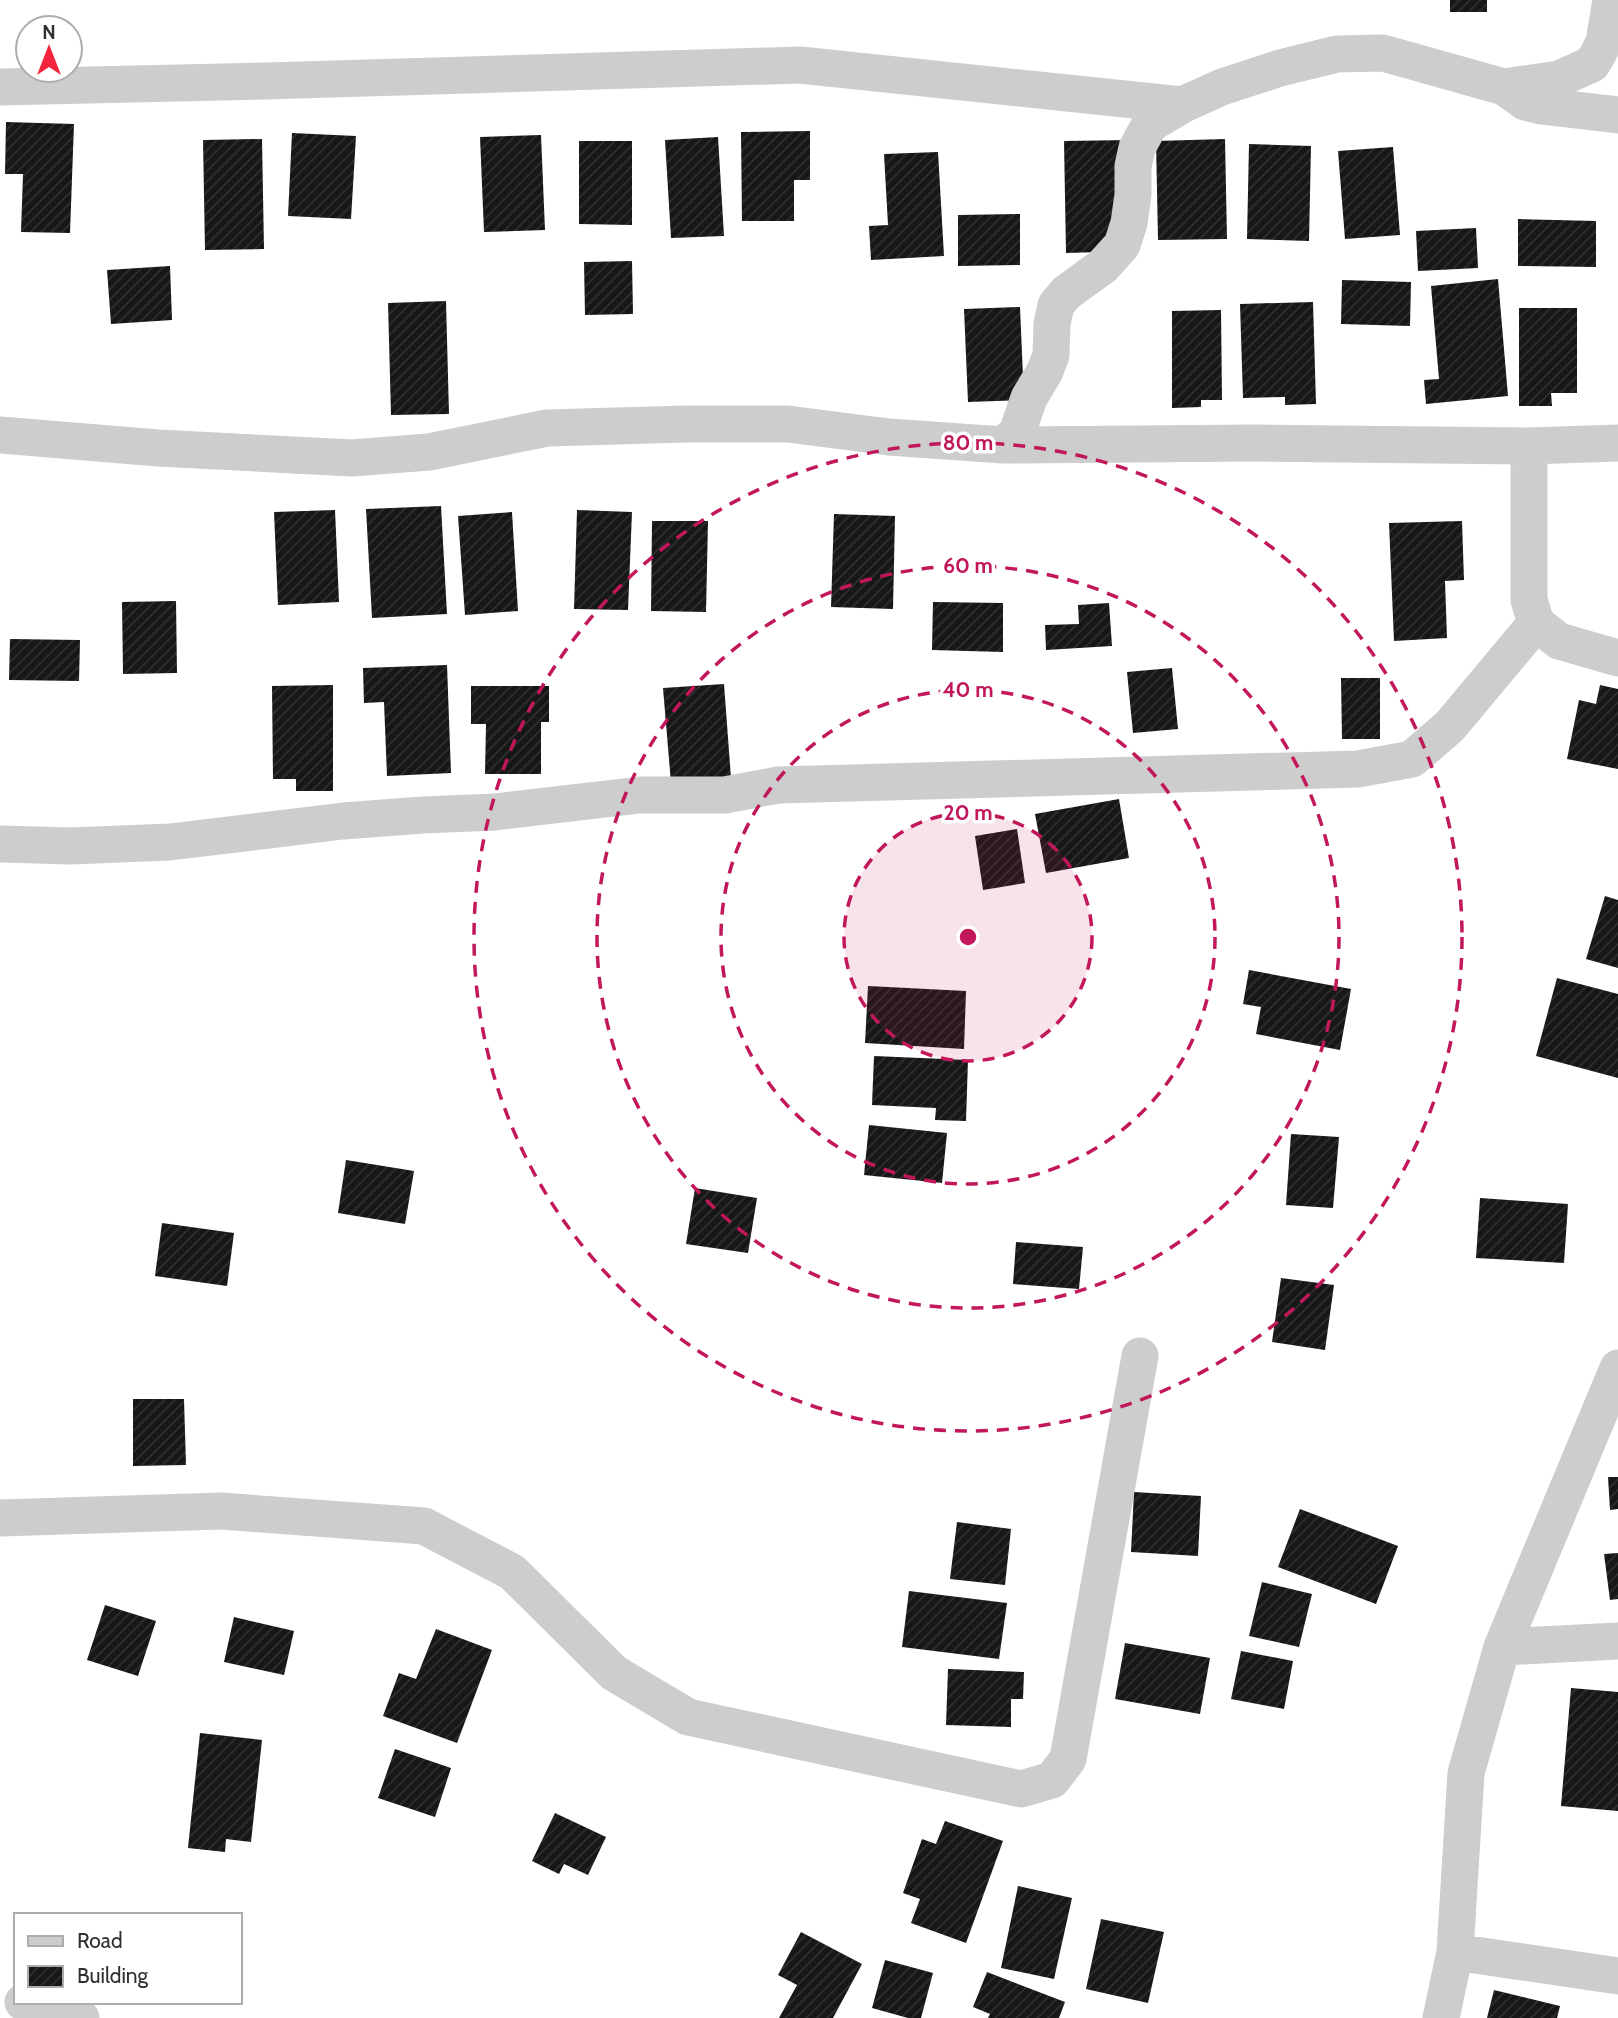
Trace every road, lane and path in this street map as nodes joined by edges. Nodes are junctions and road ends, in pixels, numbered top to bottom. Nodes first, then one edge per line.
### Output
1 (1611, 0) edge
2 (0, 87) edge
3 (1504, 87) junction
4 (1182, 104) junction
5 (1618, 115) edge
6 (0, 435) edge
7 (1618, 443) edge
8 (1003, 446) junction
9 (1528, 446) junction
10 (1536, 623) junction
11 (1618, 658) edge
12 (0, 844) edge
13 (1140, 1356) dead end
14 (1618, 1368) edge
15 (0, 1518) edge
16 (1618, 1641) edge
17 (1502, 1647) junction
18 (1455, 1952) junction
19 (1618, 1976) edge
20 (30, 2004) edge
21 (81, 2018) edge
22 (1441, 2018) edge

1 - 3 street
2 - 4 street
3 - 4 street
3 - 5 street
4 - 8 street
6 - 8 street
7 - 9 street
8 - 9 street
9 - 10 street
10 - 11 street
10 - 12 street
13 - 15 street
14 - 17 street
16 - 17 street
17 - 18 street
18 - 19 street
18 - 22 street
20 - 21 street

